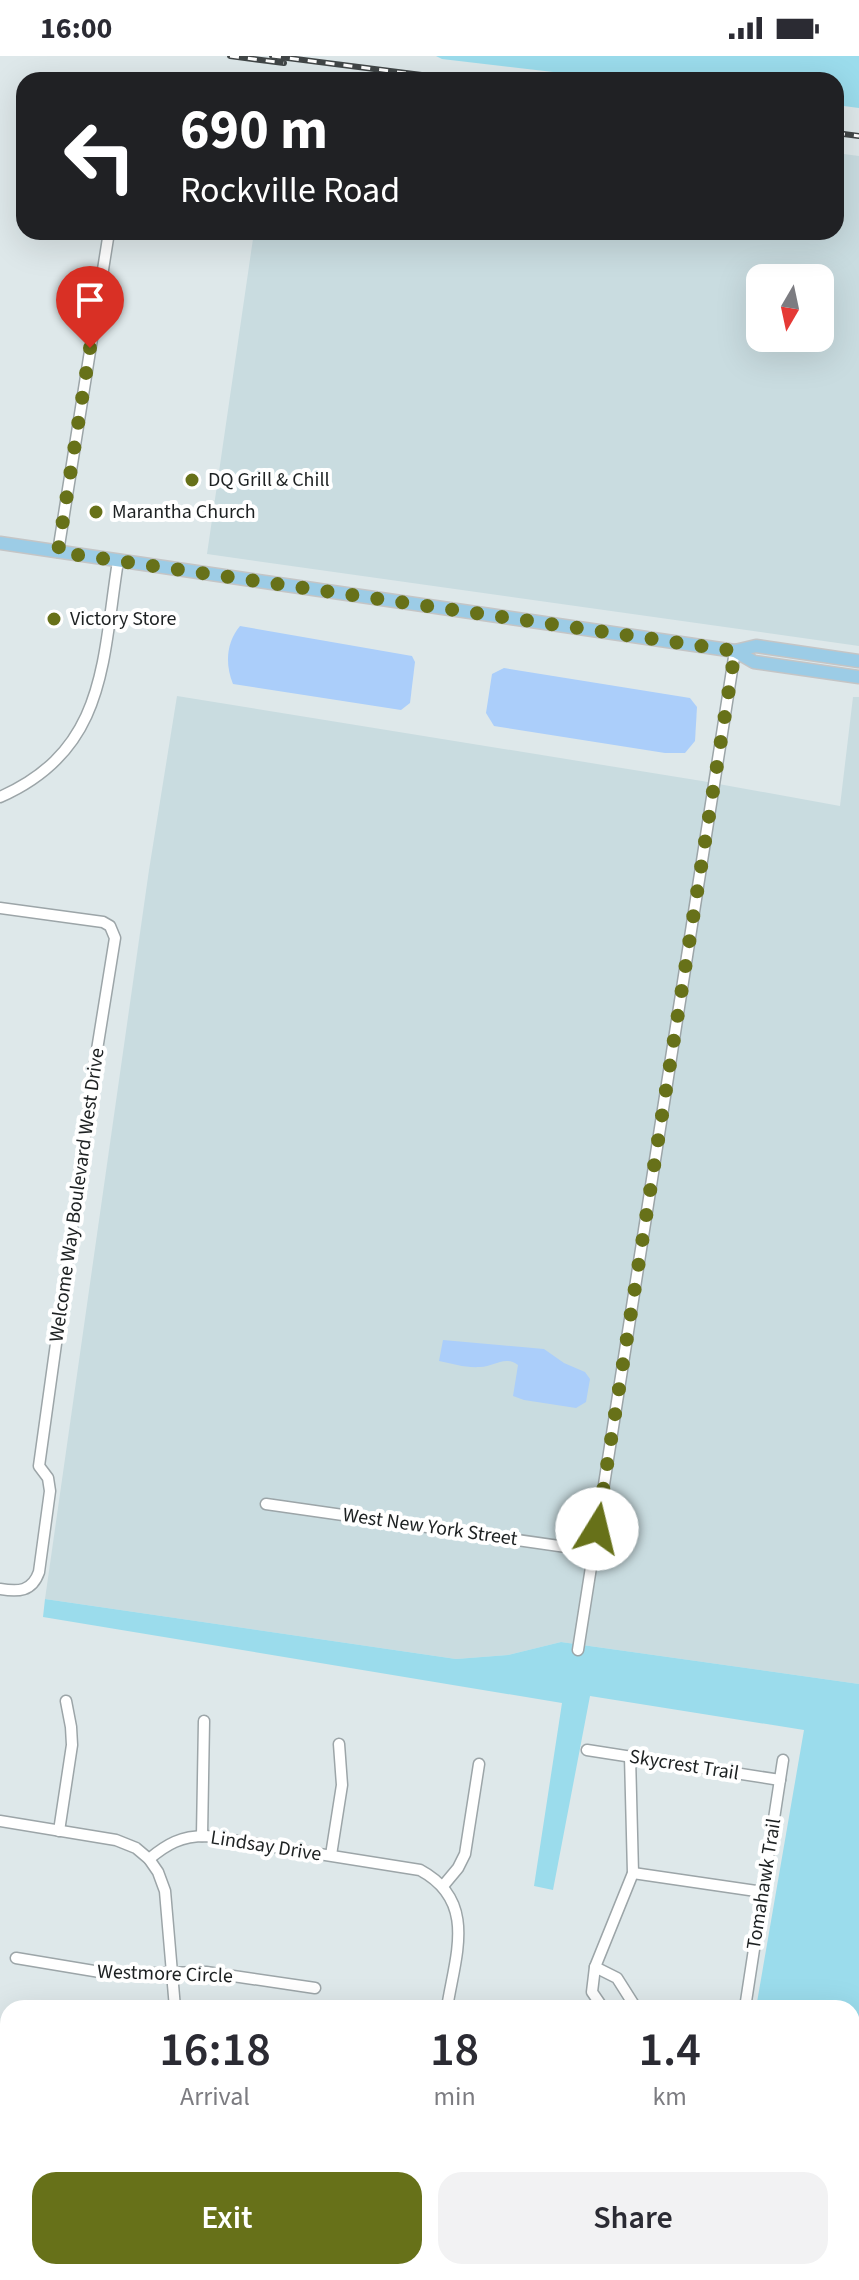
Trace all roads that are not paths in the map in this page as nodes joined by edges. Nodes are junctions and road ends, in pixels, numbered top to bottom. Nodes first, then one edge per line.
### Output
1 (108, 240) edge
2 (0, 543) edge
3 (58, 552) junction
4 (118, 561) junction
5 (735, 651) junction
6 (859, 661) edge
7 (859, 677) edge
8 (0, 797) edge
9 (0, 908) edge
10 (266, 1504) dead end
11 (594, 1551) junction
12 (0, 1589) edge
13 (578, 1650) dead end
14 (66, 1701) dead end
15 (204, 1721) dead end
16 (339, 1744) dead end
17 (587, 1750) dead end
18 (630, 1756) junction
19 (783, 1760) dead end
20 (479, 1764) dead end
21 (780, 1780) junction
22 (0, 1821) edge
23 (59, 1831) junction
24 (202, 1836) junction
25 (331, 1855) junction
26 (149, 1859) junction
27 (633, 1873) junction
28 (443, 1886) junction
29 (763, 1892) junction
30 (16, 1958) dead end
31 (595, 1967) junction
32 (172, 1972) junction
33 (315, 1988) dead end
34 (174, 2000) edge
35 (448, 2000) edge
36 (598, 2000) edge
37 (631, 2000) edge
38 (746, 2000) edge

1 - 3 street
2 - 3 main road
3 - 4 main road
4 - 5 main road
4 - 8 street
5 - 6 main road
5 - 7 main road
5 - 11 street
9 - 12 street, Welcome Way Boulevard West Drive
10 - 11 street, West New York Street
11 - 13 street
14 - 23 street
15 - 24 street
16 - 25 street
17 - 18 street, Skycrest Trail
18 - 21 street, Skycrest Trail
18 - 27 street
19 - 21 street, Tomahawk Trail
20 - 28 street
21 - 29 street, Tomahawk Trail
22 - 23 street
23 - 26 street
24 - 25 street, Lindsay Drive
24 - 26 street, Lindsay Drive
25 - 28 street, Lindsay Drive
26 - 32 street
27 - 29 street
27 - 31 street
28 - 35 street
29 - 38 street, Tomahawk Trail
30 - 32 street, Westmore Circle
31 - 36 street
31 - 37 street
32 - 33 street, Westmore Circle
32 - 34 street

